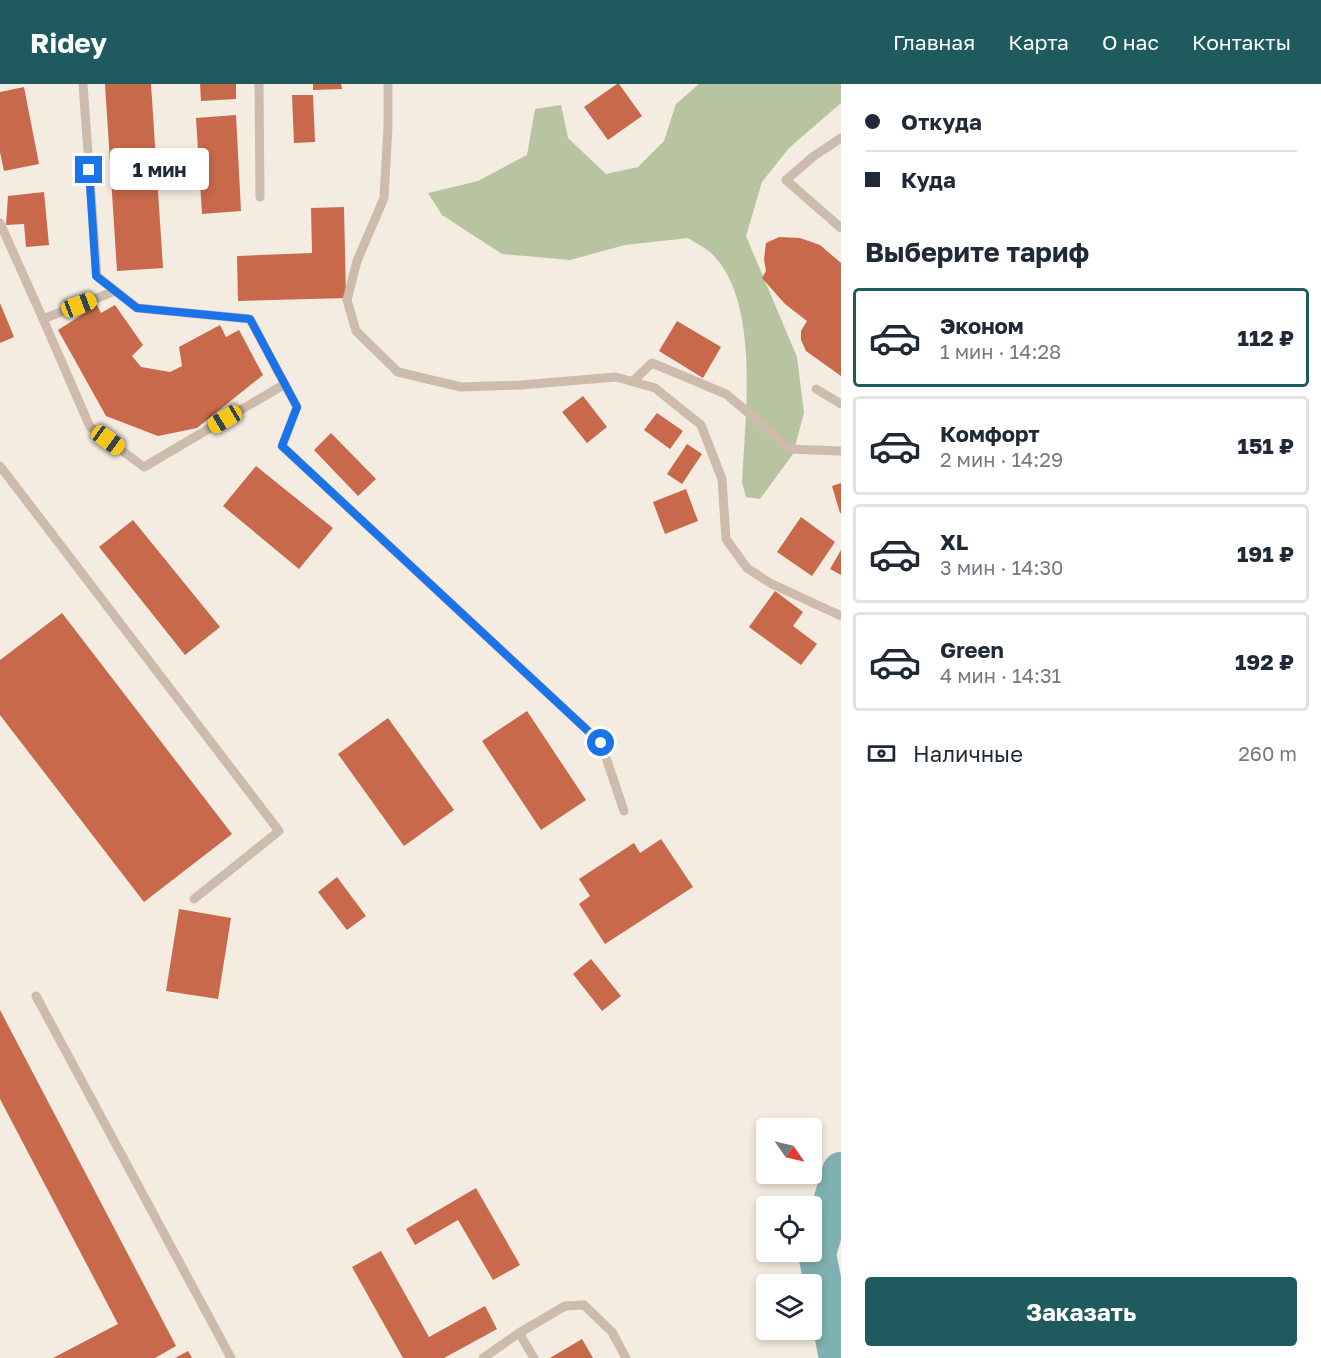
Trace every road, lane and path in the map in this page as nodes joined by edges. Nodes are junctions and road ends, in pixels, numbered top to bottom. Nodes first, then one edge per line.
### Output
1 (83, 84) edge
2 (259, 84) edge
3 (388, 84) edge
4 (841, 138) edge
5 (260, 196) dead end
6 (0, 223) edge
7 (841, 228) edge
8 (116, 291) junction
9 (43, 319) junction
10 (633, 381) junction
11 (285, 384) junction
12 (816, 389) dead end
13 (841, 404) edge
14 (841, 450) edge
15 (0, 466) edge
16 (841, 616) edge
17 (624, 811) dead end
18 (194, 899) dead end
19 (36, 996) dead end
20 (519, 1333) junction
21 (231, 1358) edge
22 (483, 1358) edge
23 (534, 1358) edge
24 (626, 1358) edge

1 - 8 lane
2 - 5 lane
3 - 10 lane
4 - 7 lane
6 - 9 lane
8 - 9 lane
8 - 11 lane
9 - 11 lane
10 - 14 lane
10 - 16 lane
11 - 17 lane
12 - 13 lane
15 - 18 lane
19 - 21 lane
20 - 22 lane
20 - 23 lane
20 - 24 lane

